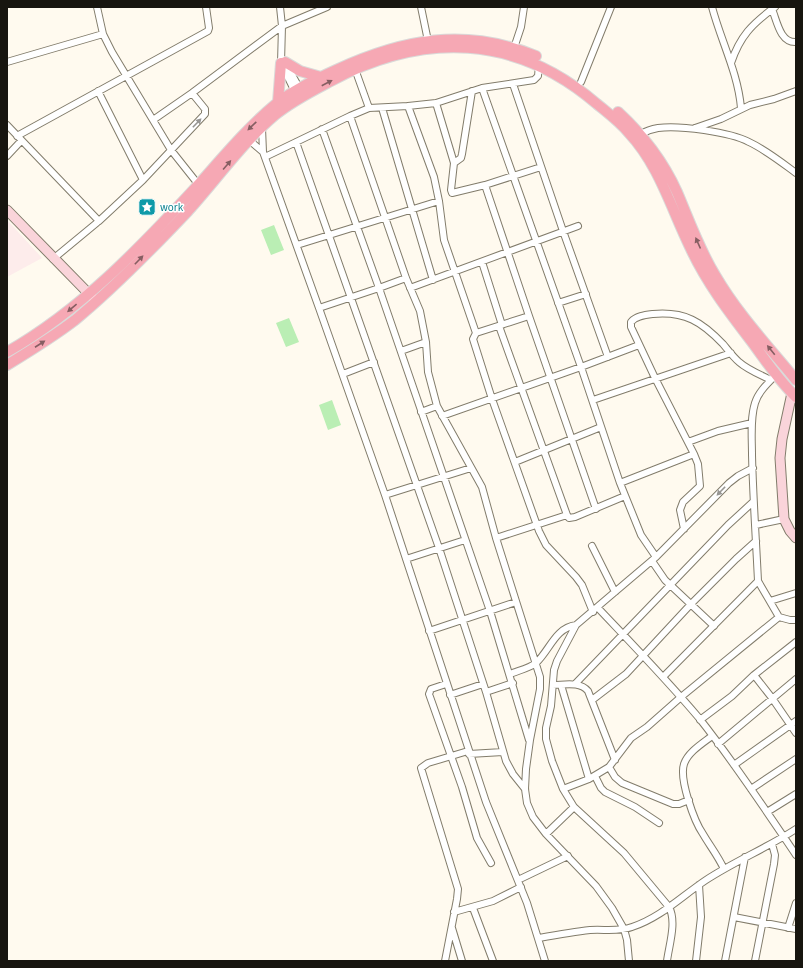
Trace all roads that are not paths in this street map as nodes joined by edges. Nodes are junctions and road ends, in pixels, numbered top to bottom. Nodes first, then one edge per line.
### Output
1 (97, 7) edge
2 (206, 7) edge
3 (280, 7) edge
4 (326, 7) edge
5 (421, 7) edge
6 (524, 7) edge
7 (611, 7) edge
8 (712, 7) edge
9 (774, 8) edge
10 (282, 26) junction
11 (103, 34) junction
12 (428, 40) junction
13 (796, 42) edge
14 (514, 48) junction
15 (282, 61) junction
16 (7, 62) edge
17 (731, 64) junction
18 (539, 65) junction
19 (355, 69) junction
20 (126, 76) junction
21 (320, 77) junction
22 (580, 82) junction
23 (513, 84) junction
24 (482, 88) junction
25 (98, 91) junction
26 (472, 91) junction
27 (796, 91) edge
28 (192, 92) junction
29 (299, 94) junction
30 (278, 102) junction
31 (436, 103) junction
32 (408, 106) junction
33 (369, 108) junction
34 (382, 108) junction
35 (741, 108) junction
36 (350, 116) junction
37 (153, 120) junction
38 (7, 125) edge
39 (262, 128) junction
40 (693, 128) junction
41 (322, 129) junction
42 (641, 134) junction
43 (19, 138) junction
44 (249, 140) junction
45 (296, 142) junction
46 (171, 150) junction
47 (264, 154) junction
48 (7, 156) edge
49 (454, 163) junction
50 (541, 167) junction
51 (796, 173) edge
52 (513, 176) junction
53 (143, 180) junction
54 (198, 184) junction
55 (485, 185) junction
56 (439, 201) junction
57 (675, 201) junction
58 (413, 208) junction
59 (7, 210) edge
60 (385, 217) junction
61 (98, 221) junction
62 (357, 226) junction
63 (578, 226) dead end
64 (563, 231) junction
65 (329, 234) junction
66 (536, 241) junction
67 (297, 245) junction
68 (508, 251) junction
69 (53, 259) junction
70 (482, 262) junction
71 (454, 272) junction
72 (406, 278) junction
73 (433, 280) junction
74 (379, 288) junction
75 (410, 288) junction
76 (88, 294) junction
77 (586, 294) junction
78 (351, 297) junction
79 (96, 301) junction
80 (558, 303) junction
81 (319, 308) junction
82 (529, 316) junction
83 (500, 326) junction
84 (476, 333) junction
85 (426, 342) junction
86 (639, 345) junction
87 (401, 351) junction
88 (7, 352) edge
89 (731, 353) junction
90 (608, 357) junction
91 (374, 362) junction
92 (7, 364) edge
93 (582, 367) junction
94 (343, 374) junction
95 (774, 377) junction
96 (551, 378) junction
97 (655, 378) junction
98 (796, 380) edge
99 (522, 389) junction
100 (794, 395) edge
101 (492, 399) junction
102 (593, 400) junction
103 (437, 406) junction
104 (421, 412) junction
105 (442, 416) junction
106 (752, 423) junction
107 (601, 427) junction
108 (572, 440) junction
109 (688, 442) junction
110 (545, 451) junction
111 (694, 454) junction
112 (515, 462) junction
113 (471, 468) junction
114 (752, 468) junction
115 (443, 476) junction
116 (620, 483) junction
117 (417, 484) junction
118 (385, 495) junction
119 (625, 496) junction
120 (753, 502) junction
121 (596, 508) junction
122 (567, 515) junction
123 (784, 519) junction
124 (537, 525) junction
125 (756, 525) junction
126 (684, 529) junction
127 (496, 538) junction
128 (796, 538) edge
129 (465, 540) junction
130 (756, 541) junction
131 (592, 546) dead end
132 (438, 548) junction
133 (406, 559) junction
134 (654, 559) junction
135 (758, 581) junction
136 (670, 585) junction
137 (615, 592) junction
138 (796, 594) edge
139 (770, 601) junction
140 (516, 602) junction
141 (691, 604) junction
142 (598, 608) junction
143 (490, 611) junction
144 (593, 612) junction
145 (779, 617) junction
146 (796, 620) edge
147 (462, 621) junction
148 (576, 625) junction
149 (714, 626) junction
150 (429, 631) junction
151 (622, 634) junction
152 (796, 642) edge
153 (644, 655) junction
154 (535, 664) junction
155 (510, 674) junction
156 (754, 675) junction
157 (663, 677) junction
158 (796, 679) edge
159 (513, 683) junction
160 (446, 684) junction
161 (483, 684) junction
162 (575, 684) junction
163 (553, 685) junction
164 (561, 685) junction
165 (486, 692) junction
166 (450, 695) junction
167 (681, 697) junction
168 (772, 698) junction
169 (592, 700) junction
170 (700, 720) junction
171 (796, 721) edge
172 (790, 725) junction
173 (796, 733) edge
174 (712, 736) junction
175 (530, 740) junction
176 (718, 744) junction
177 (469, 752) junction
178 (503, 752) junction
179 (451, 756) junction
180 (796, 759) edge
181 (615, 760) junction
182 (734, 765) junction
183 (609, 767) junction
184 (592, 777) junction
185 (525, 789) junction
186 (563, 789) junction
187 (751, 789) junction
188 (796, 794) edge
189 (689, 800) junction
190 (574, 807) junction
191 (767, 812) junction
192 (660, 823) dead end
193 (796, 829) edge
194 (546, 834) junction
195 (784, 837) junction
196 (772, 844) junction
197 (796, 855) edge
198 (568, 856) junction
199 (745, 857) junction
200 (490, 863) dead end
201 (724, 868) junction
202 (518, 880) junction
203 (699, 885) junction
204 (521, 887) junction
205 (796, 903) edge
206 (669, 907) junction
207 (474, 908) junction
208 (454, 912) junction
209 (734, 917) junction
210 (762, 922) junction
211 (451, 927) junction
212 (788, 928) junction
213 (624, 929) junction
214 (796, 929) edge
215 (539, 938) junction
216 (445, 961) edge
217 (462, 961) edge
218 (493, 961) edge
219 (545, 961) edge
220 (628, 961) edge
221 (667, 961) edge
222 (696, 961) edge
223 (725, 961) edge
224 (755, 961) edge

1 - 11 street
2 - 20 street
3 - 10 street
4 - 10 street
5 - 12 street
6 - 14 street
7 - 22 street
8 - 17 street
9 - 13 street
9 - 17 street
10 - 15 street
10 - 28 street
11 - 16 street
11 - 20 street
12 - 14 main road
12 - 21 main road
14 - 22 main road
15 - 21 main road
15 - 29 street
15 - 30 main road
17 - 35 street
18 - 19 main road
18 - 23 street
18 - 57 main road
29 -> 19 main road
19 - 33 street
20 - 25 street
20 - 37 street
21 - 29 main road
22 - 42 main road
23 - 24 street
23 - 50 street
24 - 26 street
24 - 52 street
25 - 43 street
25 - 53 street
26 - 31 street
26 - 49 street
27 - 35 street
28 - 37 street
46 -> 28 street
29 - 30 main road
29 - 39 main road
30 -> 54 main road
31 - 32 street
31 - 49 street
32 - 34 street
32 - 56 street
33 - 34 street
33 - 36 street
34 - 58 street
35 - 40 street
36 - 41 street
36 - 60 street
37 - 46 street
38 - 43 street
39 - 44 main road
39 - 47 street
40 - 42 street
40 - 51 street
41 - 45 street
41 - 62 street
42 - 57 main road
43 - 48 street
43 - 61 street
44 - 47 street
79 -> 44 main road
45 - 47 street
45 - 65 street
46 - 53 street
46 - 54 street
47 - 67 street
49 - 55 street
50 - 52 street
50 - 64 street
52 - 55 street
52 - 66 street
53 - 61 street
54 - 76 main road
55 - 68 street
56 - 58 street
56 - 71 street
57 - 95 main road
98 -> 57 main road
58 - 60 street
58 - 73 street
59 - 69 street
60 - 62 street
60 - 72 street
61 - 69 street
62 - 65 street
62 - 74 street
63 - 64 street
64 - 66 street
64 - 77 street
65 - 67 street
65 - 78 street
66 - 68 street
66 - 80 street
67 - 81 street
68 - 70 street
68 - 82 street
69 - 76 street
70 - 71 street
70 - 83 street
71 - 73 street
71 - 84 street
72 - 74 street
72 - 75 street
73 - 75 street
74 - 78 street
74 - 87 street
75 - 85 street
76 - 79 street
76 -> 88 main road
77 - 80 street
77 - 90 street
78 - 81 street
78 - 91 street
92 -> 79 main road
80 - 93 street
81 - 94 street
82 - 83 street
82 - 96 street
83 - 84 street
83 - 99 street
84 - 101 street
85 - 87 street
85 - 103 street
86 - 89 street
86 - 90 street
86 - 97 street
87 - 104 street
89 - 95 street
89 - 97 street
90 - 93 street
91 - 94 street
91 - 117 street
93 - 96 street
93 - 102 street
94 - 118 street
95 - 100 main road
95 - 106 street
96 - 99 street
96 - 108 street
97 - 102 street
97 - 109 street
99 - 101 street
99 - 110 street
100 - 123 street
101 - 105 street
101 - 112 street
102 - 107 street
103 - 104 street
103 - 105 street
104 - 115 street
105 - 113 street
106 - 109 street
106 - 114 street
107 - 108 street
107 - 116 street
108 - 110 street
108 - 121 street
109 - 111 street
110 - 112 street
110 - 122 street
111 - 116 street
111 - 126 street
112 - 124 street
113 - 115 street
113 - 127 street
114 - 120 street
114 -> 126 street
115 - 117 street
115 - 129 street
116 - 119 street
117 - 118 street
117 - 132 street
118 - 133 street
119 - 121 street
119 - 134 street
120 - 125 street
120 - 136 street
121 - 122 street
122 - 124 street
123 - 125 street
123 - 128 street
124 - 127 street
124 - 144 street
125 - 130 street
126 - 134 street
127 - 140 street
129 - 132 street
129 - 143 street
130 - 135 street
130 - 141 street
131 - 137 street
132 - 133 street
132 - 147 street
133 - 150 street
134 - 136 street
134 - 137 street
135 - 139 street
135 - 149 street
136 - 141 street
136 - 151 street
137 - 142 street
138 - 139 street
139 - 145 street
140 - 143 street
140 - 154 street
141 - 149 street
141 - 153 street
142 - 144 street
142 - 151 street
143 - 147 street
143 - 155 street
144 - 148 street
145 - 146 street
145 - 167 street
147 - 150 street
147 - 161 street
148 - 154 street
148 - 163 street
149 - 157 street
150 - 160 street
151 - 153 street
151 - 162 street
152 - 156 street
153 - 157 street
153 - 169 street
154 - 155 street
154 - 175 street
155 - 159 street
156 - 168 street
156 - 170 street
157 - 167 street
158 - 168 street
159 - 165 street
159 - 175 street
160 - 166 street
160 - 179 street
161 - 165 street
161 - 166 street
162 - 164 street
162 - 169 street
163 - 164 street
163 - 186 street
164 - 184 street
165 - 178 street
166 - 177 street
167 - 170 street
167 - 181 street
168 - 172 street
168 - 176 street
169 - 181 street
170 - 174 street
171 - 172 street
172 - 173 street
172 - 182 street
174 - 176 street
174 - 189 street
175 - 185 street
176 - 182 street
177 - 178 street
177 - 179 street
177 - 202 street
178 - 185 street
179 - 200 street
179 - 208 street
180 - 187 street
181 - 183 street
182 - 187 street
183 - 184 street
183 - 189 street
184 - 186 street
184 - 192 street
185 - 194 street
186 - 190 street
187 - 191 street
188 - 191 street
189 - 201 street
190 - 194 street
190 - 206 street
191 - 195 street
193 - 195 street
194 - 198 street
195 - 196 street
195 - 197 street
196 - 199 street
196 - 210 street
198 - 202 street
198 - 213 street
199 - 201 street
199 - 209 street
201 - 203 street
202 - 204 street
203 - 206 street
203 - 222 street
204 - 207 street
204 - 215 street
205 - 212 street
206 - 213 street
206 - 221 street
207 - 208 street
207 - 218 street
208 - 211 street
209 - 210 street
209 - 223 street
210 - 212 street
210 - 224 street
211 - 216 street
211 - 217 street
212 - 214 street
213 - 215 street
213 - 220 street
215 - 219 street

